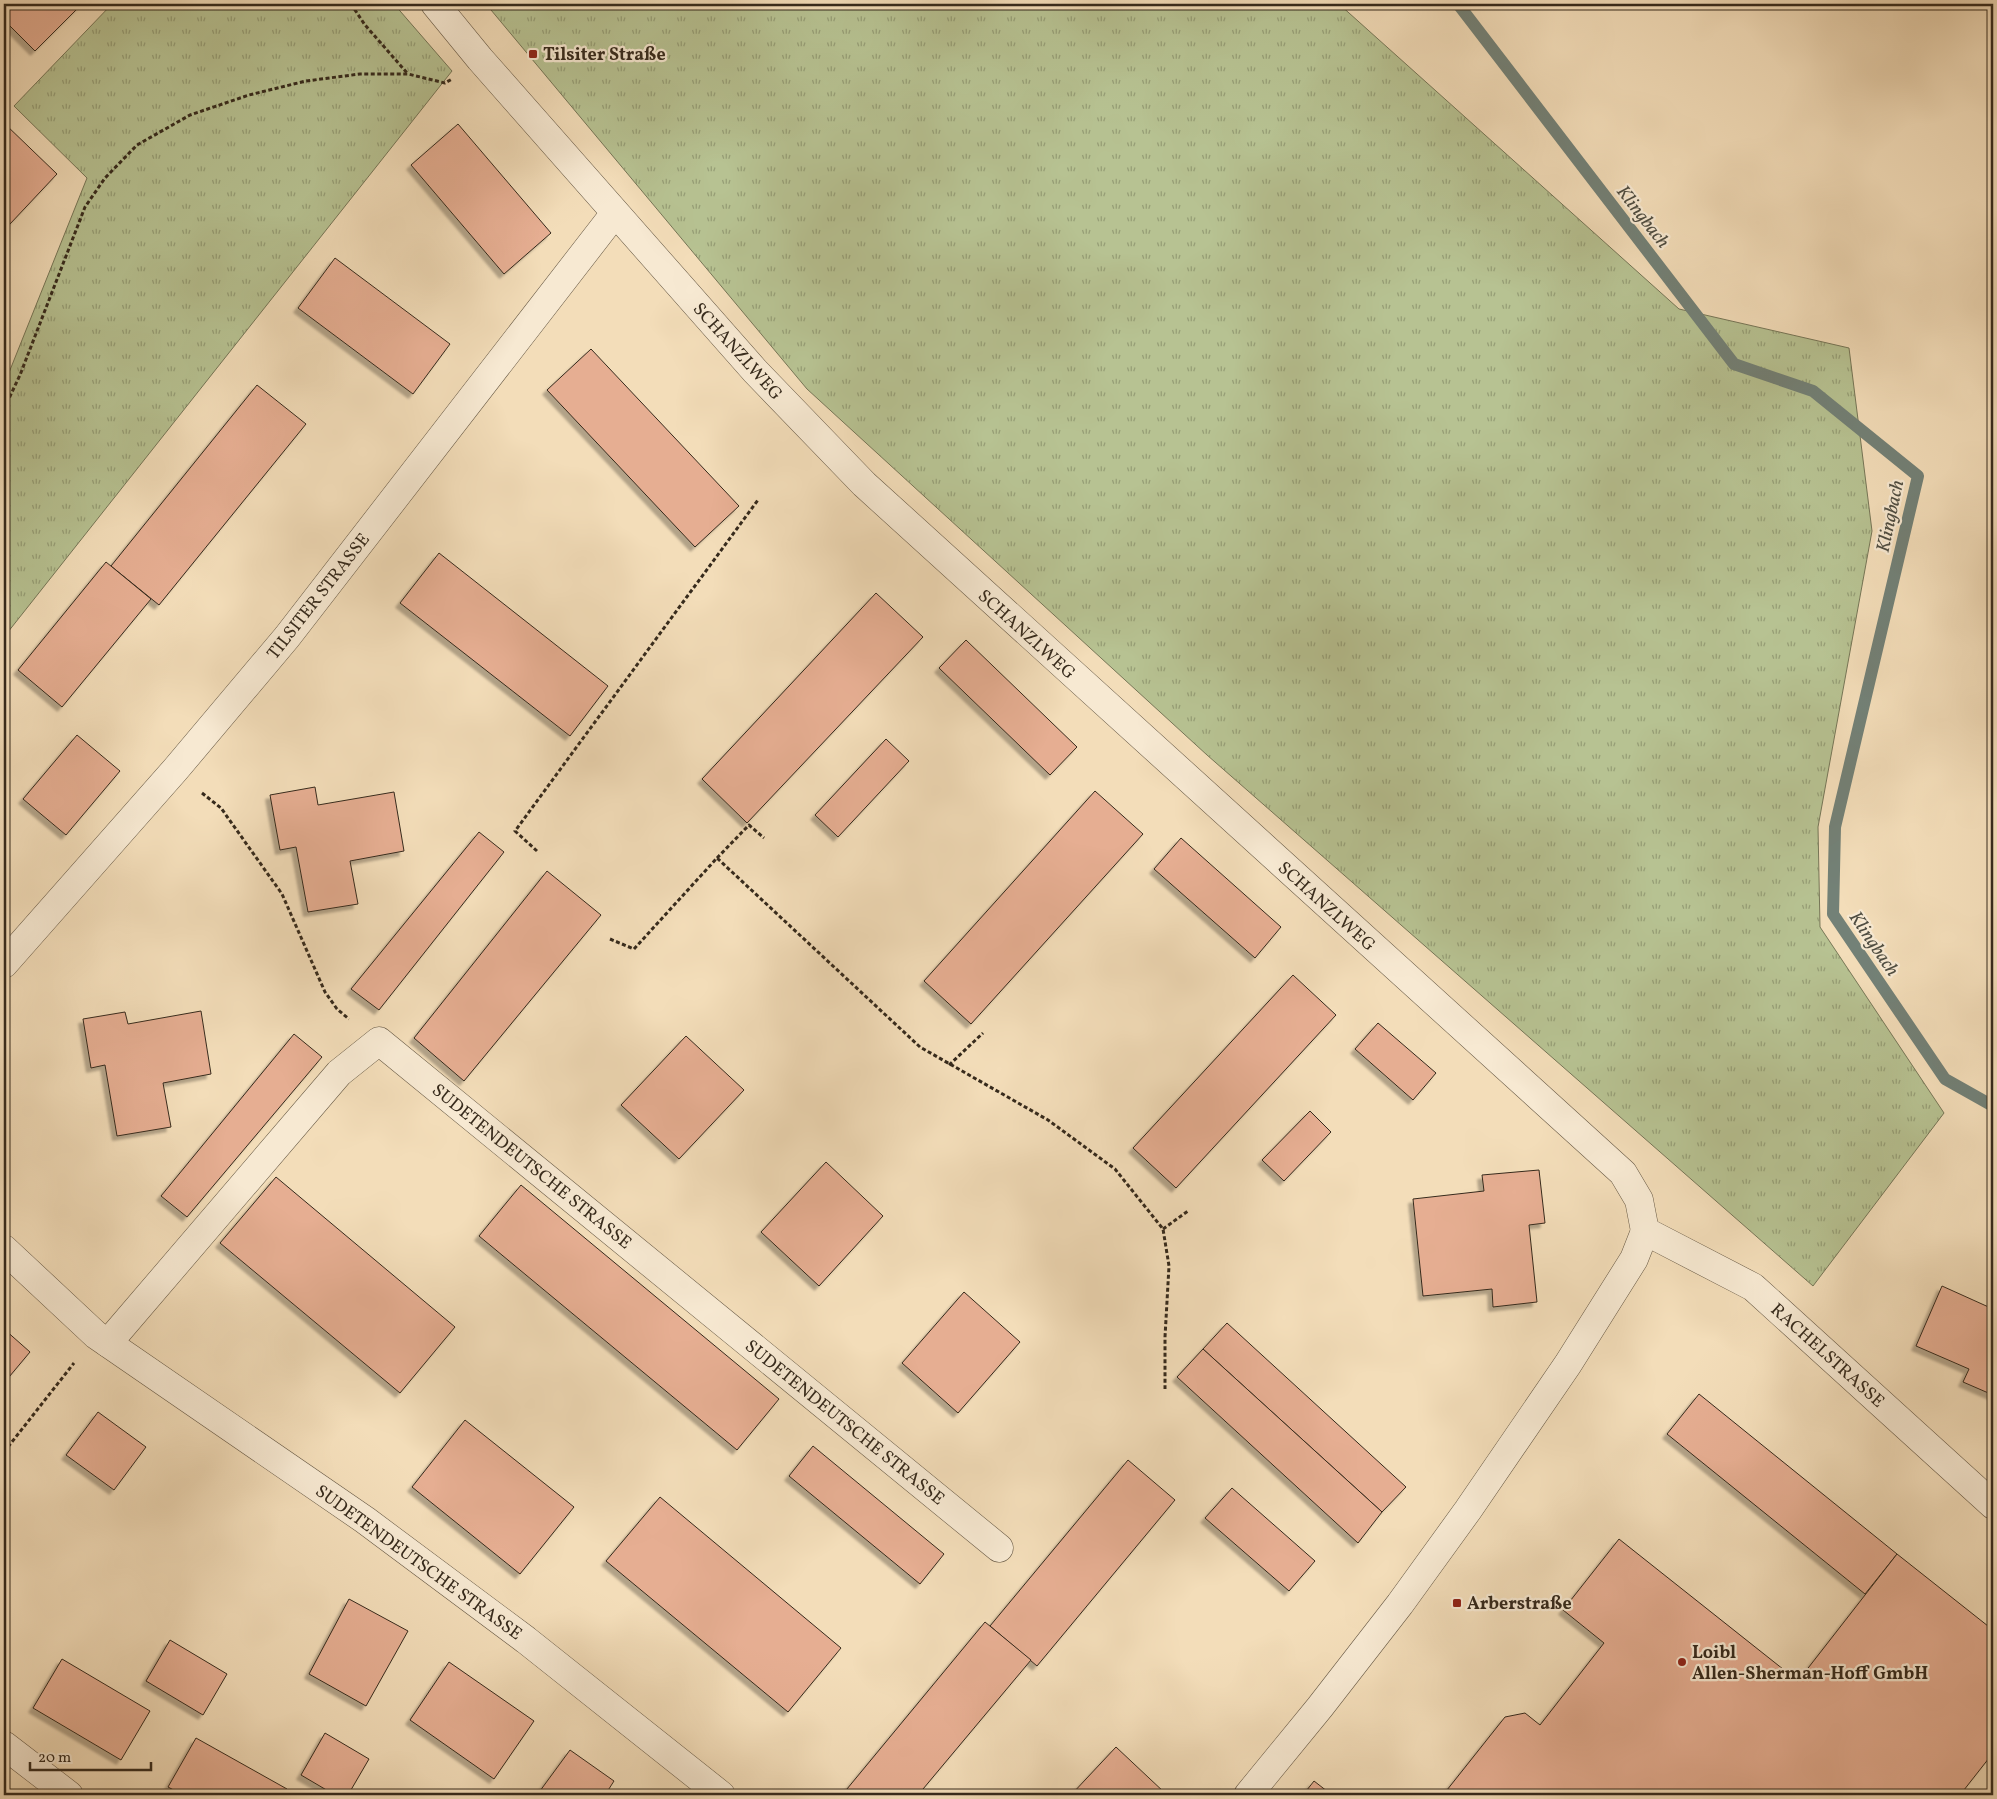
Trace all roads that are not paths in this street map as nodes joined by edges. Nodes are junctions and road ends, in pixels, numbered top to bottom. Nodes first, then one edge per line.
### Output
1 (435, 4) edge
2 (615, 213) junction
3 (4, 964) edge
4 (1646, 1231) junction
5 (4, 1249) edge
6 (102, 1339) junction
7 (1993, 1505) edge
8 (999, 1548) dead end
9 (4, 1745) edge
10 (69, 1795) edge
11 (721, 1795) edge
12 (1248, 1795) edge

1 - 2 street, SCHANZLWEG
2 - 3 street, TILSITER STRASSE
2 - 4 street, SCHANZLWEG
4 - 7 street, RACHELSTRASSE
4 - 12 street
5 - 6 street, SUDETENDEUTSCHE STRASSE
6 - 8 street, SUDETENDEUTSCHE STRASSE
6 - 11 street, SUDETENDEUTSCHE STRASSE
9 - 10 street

